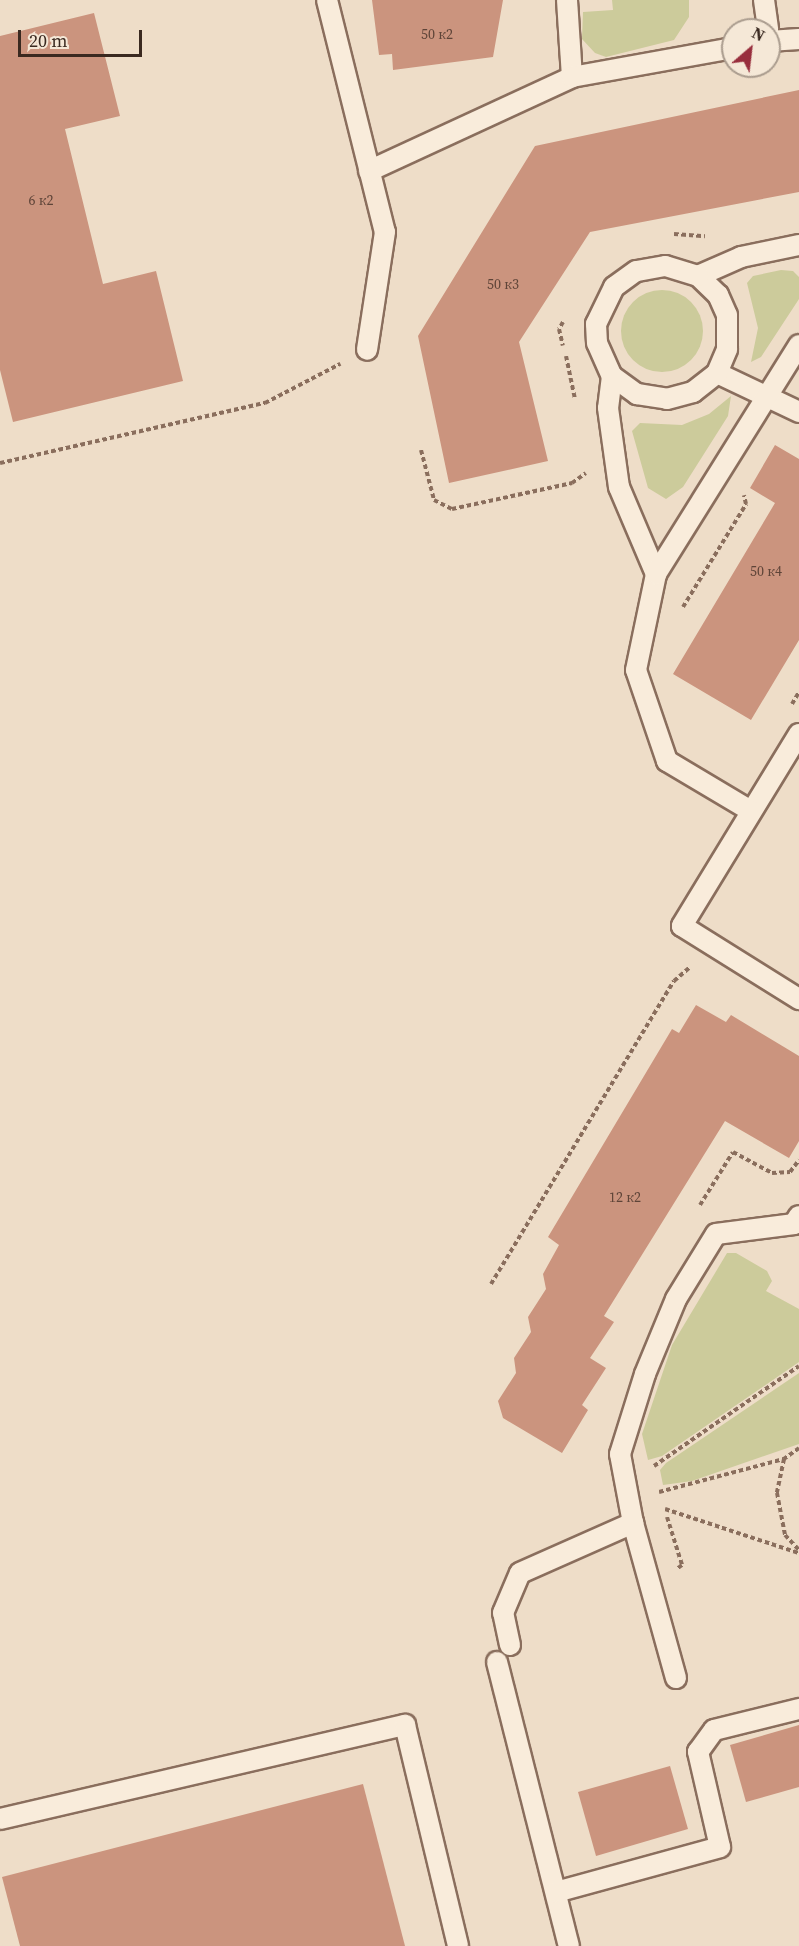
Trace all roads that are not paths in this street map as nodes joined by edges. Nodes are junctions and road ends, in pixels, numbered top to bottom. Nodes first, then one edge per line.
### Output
1 (327, 0) edge
2 (567, 0) edge
3 (764, 0) edge
4 (766, 18) edge
5 (799, 39) edge
6 (781, 40) edge
7 (721, 50) edge
8 (572, 77) junction
9 (369, 171) junction
10 (799, 245) edge
11 (698, 276) junction
12 (799, 345) edge
13 (367, 350) road end
14 (717, 373) junction
15 (612, 376) junction
16 (767, 394) junction
17 (799, 412) edge
18 (656, 574) junction
19 (799, 735) edge
20 (751, 811) junction
21 (799, 999) edge
22 (799, 1216) edge
23 (633, 1523) junction
24 (510, 1645) dead end
25 (497, 1662) dead end
26 (676, 1678) dead end
27 (799, 1709) edge
28 (0, 1820) edge
29 (556, 1892) junction
30 (458, 1946) edge
31 (569, 1946) edge

1 - 9 lane
2 - 8 lane
3 - 4 lane
5 - 6 lane
7 - 8 lane
8 - 9 lane
9 - 13 lane
10 - 11 lane
11 - 14 lane
11 - 15 lane
12 - 16 lane
14 - 15 lane
14 - 16 lane
15 - 18 lane
16 - 17 lane
16 - 18 lane
18 - 20 lane
19 - 20 lane
20 - 21 lane
22 - 23 lane
23 - 24 lane
23 - 26 lane
25 - 29 lane
27 - 29 lane
28 - 30 lane
29 - 31 lane

